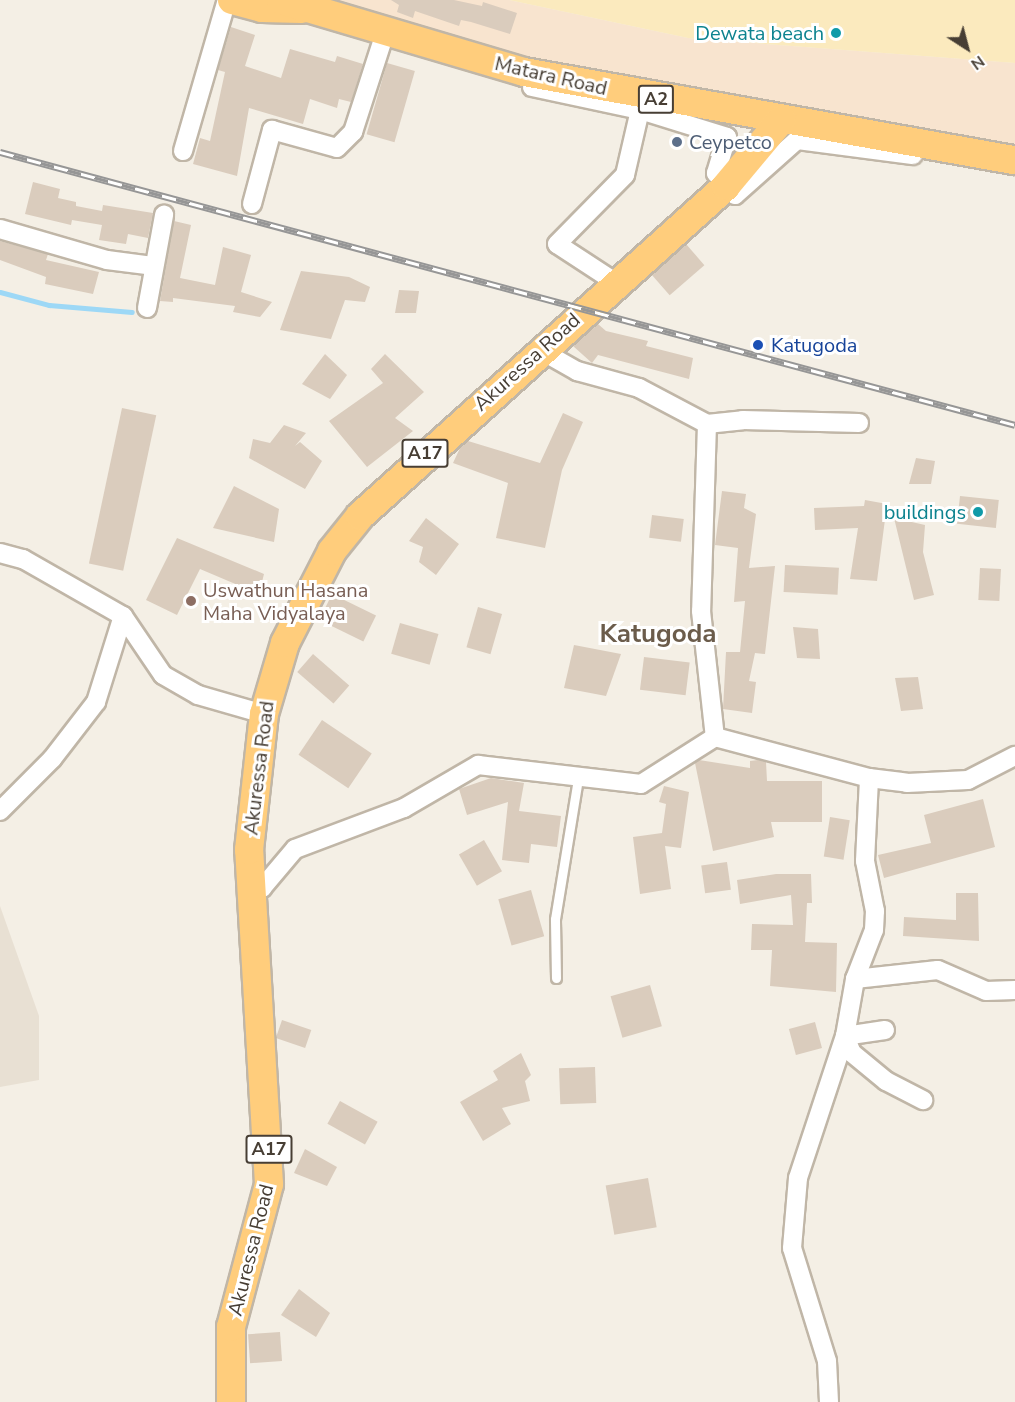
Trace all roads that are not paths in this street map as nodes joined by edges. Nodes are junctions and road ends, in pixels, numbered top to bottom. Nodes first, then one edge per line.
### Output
1 (227, 0) edge
2 (232, 0) edge
3 (293, 5) edge
4 (385, 33) junction
5 (640, 110) junction
6 (782, 119) junction
7 (183, 151) dead end
8 (981, 156) junction
9 (1015, 160) edge
10 (726, 186) junction
11 (252, 204) dead end
12 (164, 215) dead end
13 (0, 229) edge
14 (153, 266) junction
15 (615, 282) junction
16 (147, 308) dead end
17 (540, 350) junction
18 (859, 423) dead end
19 (707, 424) junction
20 (0, 553) edge
21 (123, 616) junction
22 (264, 714) junction
23 (715, 737) junction
24 (1015, 756) edge
25 (578, 778) junction
26 (869, 778) junction
27 (0, 811) edge
28 (249, 892) junction
29 (556, 978) dead end
30 (855, 979) junction
31 (1015, 990) edge
32 (885, 1030) dead end
33 (845, 1036) junction
34 (923, 1100) dead end
35 (231, 1402) edge
36 (829, 1402) edge

1 - 7 street
2 - 3 highway, Matara Road / A2
3 - 4 highway, Matara Road / A2
4 - 5 street
4 - 6 highway, Matara Road / A2
4 - 11 street
5 - 10 street
5 - 15 street
6 - 8 highway, Matara Road / A2
6 - 10 highway, Akuressa Road / A17
8 - 9 highway, Matara Road / A2
8 - 10 street
10 - 15 highway, Akuressa Road / A17
12 - 14 street
13 - 14 street
14 - 16 street
15 - 17 highway, Akuressa Road / A17
17 - 19 street
17 - 22 highway, Akuressa Road / A17
18 - 19 street
19 - 23 street
20 - 21 street
21 - 22 street
21 - 27 street
22 - 28 highway, Akuressa Road / A17
23 - 25 street
23 - 26 street
24 - 26 street
25 - 28 street
25 - 29 lane
26 - 30 street
28 - 35 highway, Akuressa Road / A17
30 - 31 street
30 - 33 street
32 - 33 street
33 - 34 street
33 - 36 street

